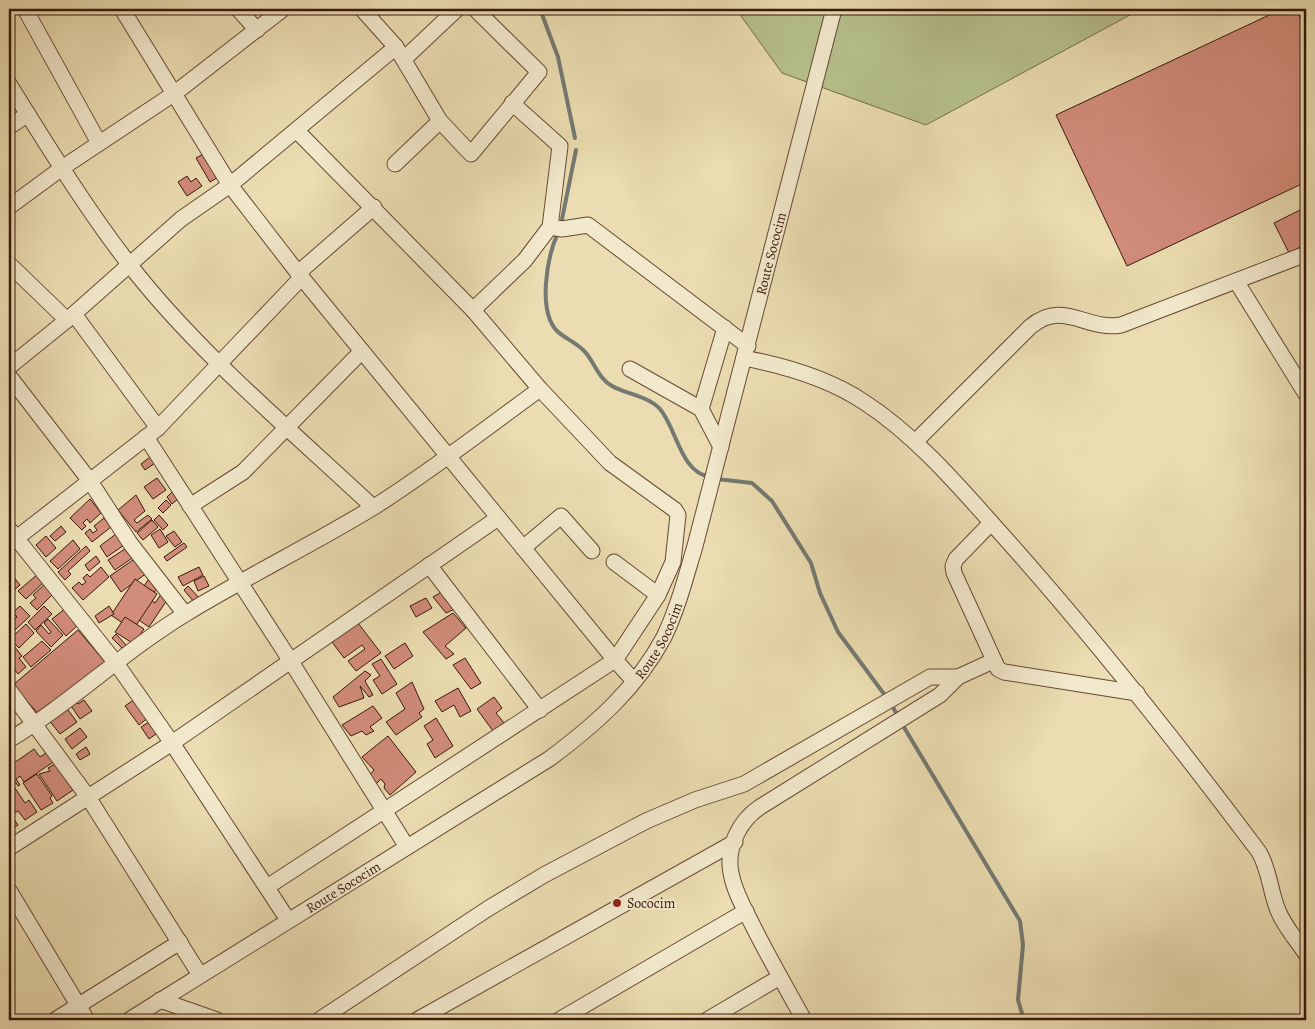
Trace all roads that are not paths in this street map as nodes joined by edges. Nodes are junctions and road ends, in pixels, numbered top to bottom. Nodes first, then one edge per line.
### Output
1 (25, 9) edge
2 (122, 9) edge
3 (238, 9) edge
4 (283, 9) edge
5 (362, 9) edge
6 (457, 9) edge
7 (474, 9) edge
8 (834, 9) edge
9 (257, 30) junction
10 (400, 53) junction
11 (9, 84) edge
12 (175, 93) junction
13 (512, 103) junction
14 (28, 114) junction
15 (440, 122) junction
16 (9, 127) edge
17 (297, 130) junction
18 (99, 143) junction
19 (395, 164) dead end
20 (62, 168) junction
21 (230, 185) junction
22 (9, 207) edge
23 (374, 207) junction
24 (550, 227) junction
25 (1306, 254) edge
26 (9, 264) edge
27 (129, 264) junction
28 (300, 275) junction
29 (1236, 281) junction
30 (473, 310) junction
31 (71, 317) junction
32 (725, 328) junction
33 (362, 351) junction
34 (746, 352) junction
35 (220, 363) junction
36 (9, 368) edge
37 (630, 369) dead end
38 (9, 376) edge
39 (540, 389) junction
40 (1306, 392) edge
41 (701, 409) junction
42 (158, 428) junction
43 (289, 428) junction
44 (146, 437) junction
45 (915, 442) junction
46 (721, 447) junction
47 (448, 457) junction
48 (90, 481) junction
49 (190, 506) junction
50 (373, 507) junction
51 (498, 518) junction
52 (991, 523) junction
53 (11, 537) edge
54 (523, 548) junction
55 (592, 551) dead end
56 (614, 562) dead end
57 (429, 565) junction
58 (240, 582) junction
59 (658, 595) junction
60 (185, 614) junction
61 (290, 660) junction
62 (615, 660) junction
63 (992, 661) junction
64 (116, 663) junction
65 (958, 677) junction
66 (634, 681) junction
67 (9, 690) edge
68 (1137, 693) junction
69 (540, 710) junction
70 (34, 725) junction
71 (843, 729) junction
72 (9, 740) edge
73 (172, 743) junction
74 (855, 748) junction
75 (744, 784) junction
76 (88, 797) junction
77 (760, 807) junction
78 (384, 811) junction
79 (734, 842) junction
80 (407, 847) junction
81 (9, 848) edge
82 (267, 887) junction
83 (9, 890) edge
84 (746, 911) junction
85 (288, 920) junction
86 (180, 942) junction
87 (1306, 954) edge
88 (200, 975) junction
89 (780, 977) junction
90 (160, 1000) junction
91 (78, 1006) junction
92 (55, 1020) edge
93 (87, 1020) edge
94 (130, 1020) edge
95 (216, 1020) edge
96 (319, 1020) edge
97 (417, 1020) edge
98 (559, 1020) edge
99 (707, 1020) edge
100 (804, 1020) edge

1 - 18 street
2 - 12 street
3 - 9 street
4 - 9 street
5 - 10 street
6 - 10 street
7 - 13 street
8 - 34 street, Route Sococim
9 - 12 street
10 - 15 street
10 - 17 street
11 - 14 street
12 - 18 street
12 - 21 street
13 - 15 street
13 - 24 street
14 - 16 street
14 - 20 street
15 - 19 street
17 - 21 street
17 - 23 street
18 - 20 street
20 - 22 street
20 - 27 street
21 - 27 street
21 - 28 street
23 - 28 street
23 - 30 street
24 - 30 street
24 - 32 street
25 - 29 street
26 - 31 street
27 - 31 street
27 - 35 street
28 - 33 street
28 - 35 street
29 - 40 street
29 - 45 street
30 - 39 street
31 - 36 street
31 - 42 street
32 - 34 street
32 - 41 street
33 - 43 street
33 - 47 street
34 - 45 street
34 - 46 street, Route Sococim
35 - 42 street
35 - 43 street
37 - 41 street
38 - 48 street
39 - 47 street
39 - 59 street
41 - 46 street
42 - 44 street
43 - 49 street
43 - 50 street
44 - 48 street
44 - 49 street
45 - 52 street
46 - 66 street, Route Sococim
47 - 50 street
47 - 51 street
48 - 53 street
48 - 60 street
49 - 58 street
50 - 58 street
51 - 54 street
51 - 57 street
52 - 63 street
52 - 68 street
53 - 64 street
54 - 55 street
54 - 62 street
56 - 59 street
57 - 61 street
57 - 69 street
58 - 60 street
58 - 61 street
59 - 62 street
60 - 64 street
61 - 73 street
61 - 78 street
62 - 66 street
62 - 69 street
63 - 65 street
63 - 68 street
64 - 70 street
64 - 73 street
65 - 71 street
65 - 74 street
66 - 80 street, Route Sococim
67 - 70 street
68 - 87 street
69 - 78 street
70 - 72 street
70 - 76 street
71 - 74 street
71 - 75 street
73 - 76 street
73 - 82 street
74 - 77 street
75 - 77 street
75 - 96 street
76 - 81 street
76 - 86 street
77 - 79 street
78 - 80 street
78 - 82 street
79 - 84 street
79 - 97 street
80 - 85 street, Route Sococim
82 - 85 street
83 - 91 street
84 - 89 street
84 - 98 street
85 - 88 street, Route Sococim
86 - 88 street
86 - 91 street
88 - 90 street, Route Sococim
89 - 99 street
89 - 100 street
90 - 94 street, Route Sococim
90 - 95 street
91 - 92 street
91 - 93 street

